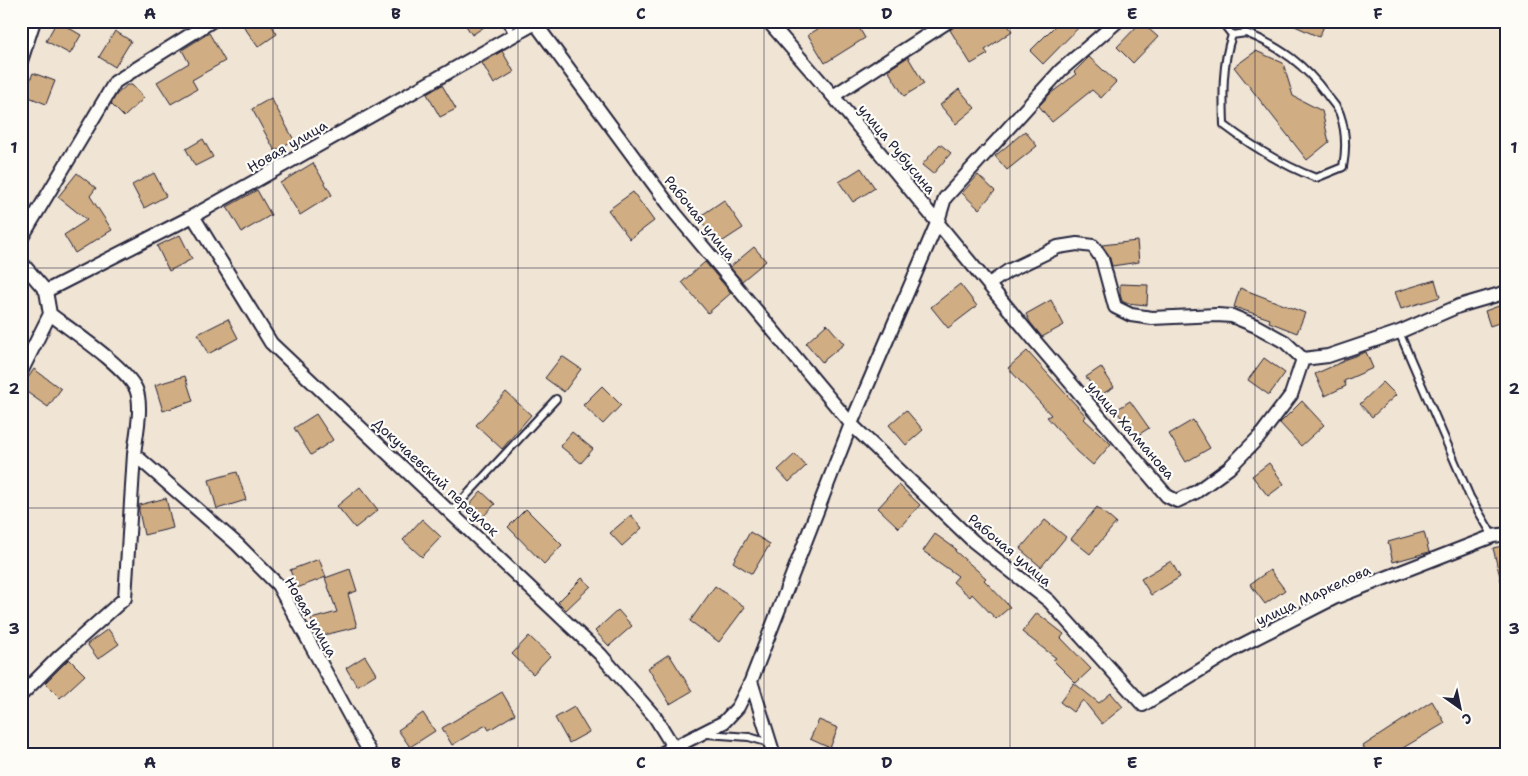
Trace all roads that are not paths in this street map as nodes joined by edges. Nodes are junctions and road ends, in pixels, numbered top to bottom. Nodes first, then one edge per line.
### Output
1 (34, 21) edge
2 (212, 21) edge
3 (506, 21) edge
4 (768, 21) edge
5 (949, 21) edge
6 (1118, 21) edge
7 (1221, 21) edge
8 (537, 22) edge
9 (513, 35) junction
10 (1232, 35) junction
11 (21, 61) edge
12 (833, 96) junction
13 (193, 216) junction
14 (938, 221) junction
15 (21, 239) edge
16 (21, 262) edge
17 (989, 284) junction
18 (46, 291) junction
19 (1507, 292) edge
20 (50, 314) junction
21 (1399, 332) junction
22 (1303, 359) junction
23 (21, 372) edge
24 (556, 399) dead end
25 (852, 424) junction
26 (134, 454) junction
27 (451, 512) junction
28 (1507, 534) edge
29 (1493, 536) junction
30 (751, 681) junction
31 (21, 695) edge
32 (1143, 705) joint
33 (701, 734) junction
34 (674, 748) junction
35 (772, 749) edge
36 (371, 755) edge
37 (659, 755) edge

1 - 11 street
2 - 15 street
3 - 9 lane
4 - 12 street, улица Рубусина
5 - 12 street
6 - 14 street
7 - 10 lane
8 - 9 street, Новая улица
8 - 25 street, Рабочая улица
9 - 13 street, Новая улица
10 - 10 lane
12 - 14 street, улица Рубусина
13 - 18 street, Новая улица
13 - 27 street, Докучаевский переулок
14 - 17 street, улица Халманова
14 - 25 street
16 - 18 street
17 - 22 street
17 - 22 street, улица Халманова
18 - 20 street
19 - 21 street
20 - 23 street
20 - 26 street
21 - 22 street
21 - 29 lane
24 - 27 lane
25 - 30 street
25 - 32 street, Рабочая улица
26 - 31 street
26 - 36 street, Новая улица
27 - 34 street, Докучаевский переулок
28 - 29 street, улица Маркелова
29 - 32 street, улица Маркелова
30 - 33 street
30 - 35 street
33 - 34 street
33 - 35 lane
34 - 37 street

